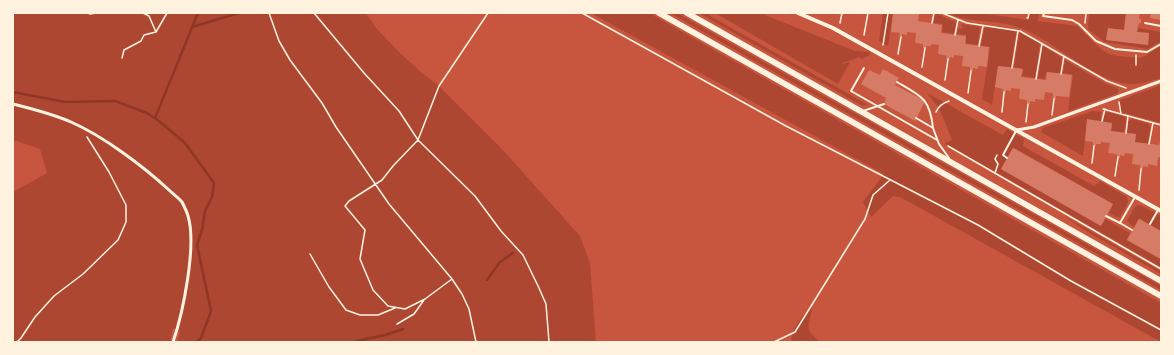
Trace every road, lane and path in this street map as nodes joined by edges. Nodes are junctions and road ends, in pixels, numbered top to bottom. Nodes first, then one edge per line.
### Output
1 (88, 13) edge
2 (96, 13) edge
3 (143, 13) edge
4 (167, 13) edge
5 (314, 13) edge
6 (488, 13) edge
7 (582, 13) edge
8 (659, 13) edge
9 (687, 13) edge
10 (798, 13) edge
11 (842, 13) edge
12 (868, 13) edge
13 (888, 13) edge
14 (934, 13) edge
15 (942, 13) edge
16 (1029, 13) edge
17 (1044, 13) edge
18 (1086, 13) edge
19 (270, 14) edge
20 (1027, 18) dead end
21 (958, 20) junction
22 (840, 23) dead end
23 (932, 23) dead end
24 (1145, 23) dead end
25 (983, 26) junction
26 (1161, 26) edge
27 (1082, 27) junction
28 (1018, 30) junction
29 (156, 32) junction
30 (864, 35) dead end
31 (956, 35) dead end
32 (901, 37) dead end
33 (1042, 44) junction
34 (1161, 44) edge
35 (883, 45) dead end
36 (979, 46) dead end
37 (925, 48) dead end
38 (1135, 52) junction
39 (898, 54) dead end
40 (1064, 56) junction
41 (122, 58) dead end
42 (948, 59) dead end
43 (1136, 65) dead end
44 (922, 67) dead end
45 (864, 68) dead end
46 (1012, 68) dead end
47 (972, 71) dead end
48 (1061, 74) dead end
49 (1036, 79) dead end
50 (945, 80) dead end
51 (1161, 81) edge
52 (897, 82) dead end
53 (1004, 92) dead end
54 (1130, 92) junction
55 (968, 93) dead end
56 (1118, 96) junction
57 (958, 97) junction
58 (1054, 99) dead end
59 (13, 104) edge
60 (884, 104) dead end
61 (1028, 104) dead end
62 (877, 106) junction
63 (1088, 107) junction
64 (1105, 110) junction
65 (861, 111) junction
66 (1002, 112) dead end
67 (1121, 114) junction
68 (1128, 116) junction
69 (916, 118) dead end
70 (932, 118) junction
71 (1051, 121) junction
72 (1102, 122) dead end
73 (1153, 123) junction
74 (1026, 125) dead end
75 (1161, 125) edge
76 (933, 128) junction
77 (1017, 130) junction
78 (87, 131) junction
79 (1126, 133) dead end
80 (418, 140) junction
81 (937, 140) junction
82 (1149, 144) dead end
83 (947, 146) dead end
84 (1094, 146) dead end
85 (1118, 157) dead end
86 (1007, 158) dead end
87 (952, 162) junction
88 (1092, 163) dead end
89 (1141, 169) dead end
90 (1115, 176) dead end
91 (890, 179) junction
92 (376, 184) junction
93 (1139, 190) dead end
94 (1135, 196) junction
95 (1160, 210) edge
96 (1106, 216) dead end
97 (1120, 223) junction
98 (1150, 224) dead end
99 (1132, 230) dead end
100 (310, 254) dead end
101 (1161, 269) edge
102 (452, 279) junction
103 (1161, 281) edge
104 (1161, 296) edge
105 (425, 299) junction
106 (397, 307) junction
107 (396, 324) dead end
108 (1161, 330) edge
109 (17, 342) edge
110 (173, 342) edge
111 (476, 342) edge
112 (549, 342) edge
113 (774, 342) edge

1 - 2 path
3 - 29 path
4 - 29 path
5 - 80 path
6 - 80 path
7 - 91 path
8 - 104 main road
9 - 65 main road
10 - 57 street
11 - 22 path
12 - 30 path
13 - 35 path
14 - 23 path
15 - 21 path
16 - 20 path
17 - 27 lane
18 - 27 path
19 - 92 path
21 - 25 path
21 - 31 path
24 - 26 lane
25 - 28 path
25 - 36 path
27 - 38 lane
28 - 33 path
28 - 46 path
29 - 41 path
32 - 39 path
33 - 40 path
33 - 49 path
34 - 38 lane
37 - 44 path
38 - 43 path
40 - 48 path
40 - 54 path
42 - 50 path
45 - 62 lane
47 - 55 path
51 - 54 street
52 - 70 lane
53 - 66 path
54 - 56 street
56 - 63 street
56 - 67 path
57 - 70 path
57 - 77 street
58 - 71 path
59 - 78 street
60 - 62 lane
61 - 74 path
62 - 65 lane
62 - 81 lane
63 - 64 path
63 - 71 street
64 - 67 path
64 - 72 path
65 - 87 main road
67 - 68 path
68 - 73 path
68 - 79 path
69 - 76 lane
70 - 76 lane
71 - 77 street
73 - 75 path
73 - 82 path
76 - 81 lane
77 - 86 lane
77 - 94 street
78 - 109 path
78 - 110 street
80 - 92 path
80 - 112 path
81 - 87 lane
83 - 101 path
84 - 88 path
85 - 90 path
87 - 103 main road
89 - 93 path
91 - 108 path
91 - 113 path
92 - 102 path
92 - 106 path
94 - 95 street
94 - 97 lane
95 - 98 lane
96 - 97 lane
97 - 99 lane
100 - 106 path
102 - 105 path
102 - 111 path
105 - 106 path
105 - 107 path

